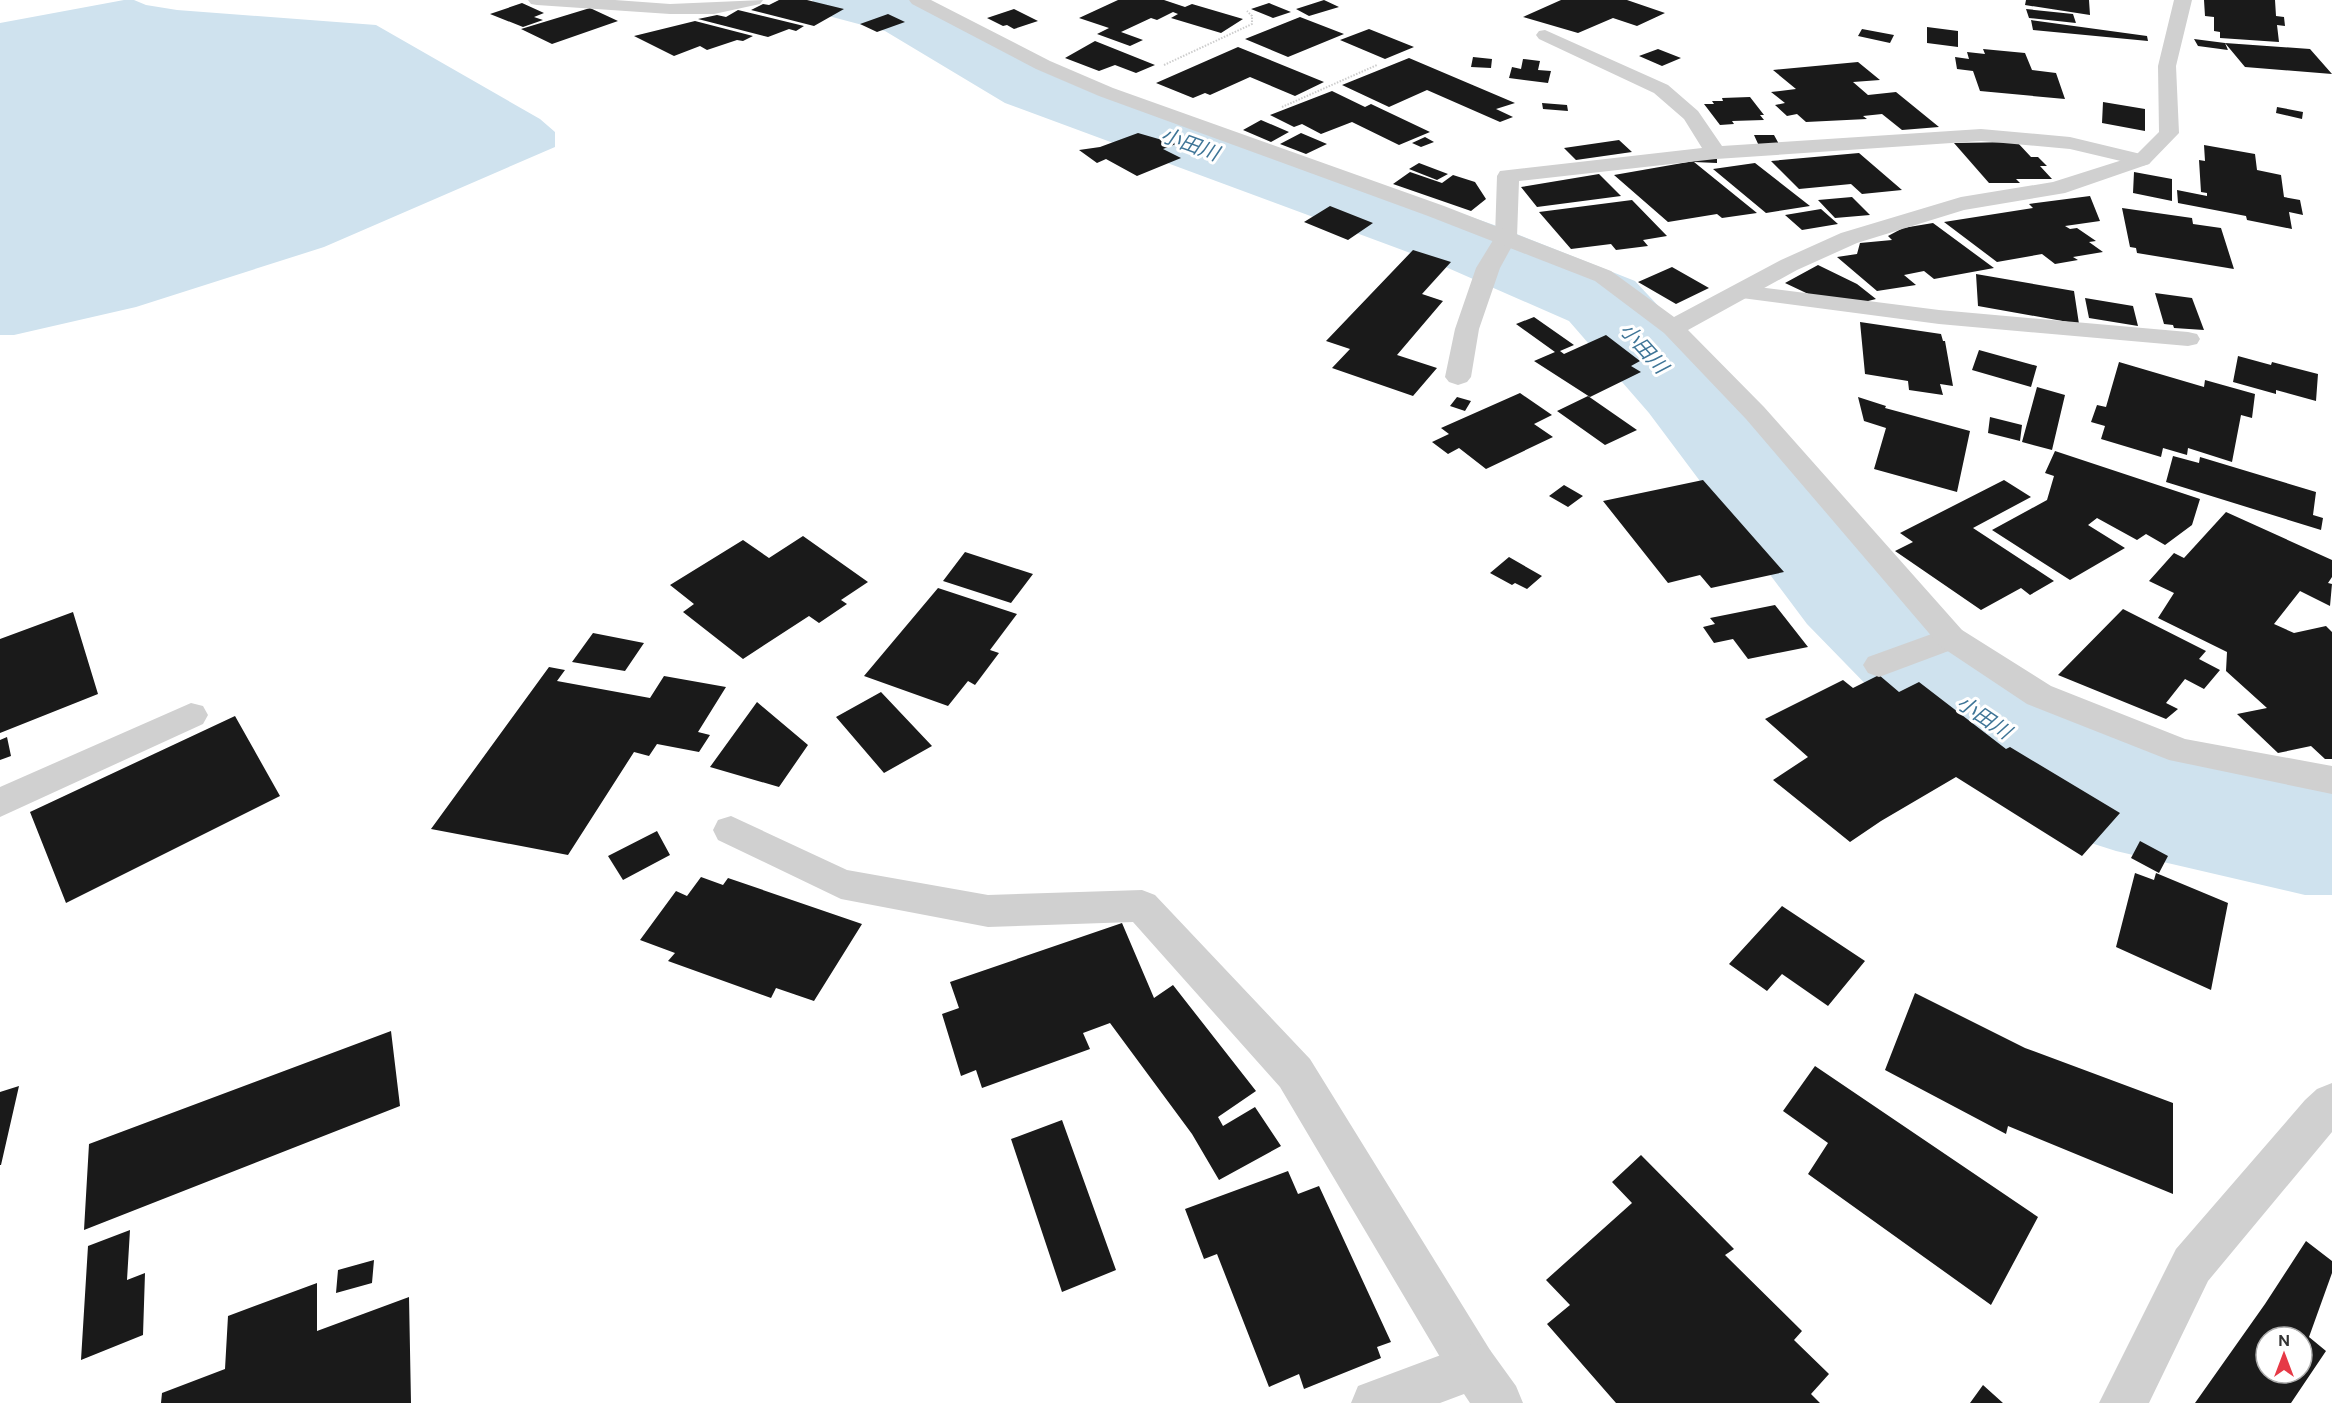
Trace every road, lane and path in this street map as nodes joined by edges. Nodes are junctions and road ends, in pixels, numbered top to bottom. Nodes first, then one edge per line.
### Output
1 (537, 0) edge
2 (753, 0) edge
3 (918, 0) edge
4 (2183, 0) edge
5 (1246, 11) dead end
6 (1545, 35) dead end
7 (1377, 65) dead end
8 (1106, 92) junction
9 (1224, 134) junction
10 (1716, 153) junction
11 (2142, 160) junction
12 (1505, 240) junction
13 (1742, 292) junction
14 (1674, 328) junction
15 (2188, 339) dead end
16 (1458, 377) dead end
17 (1945, 640) junction
18 (1879, 665) dead end
19 (191, 715) dead end
20 (2332, 780) edge
21 (0, 803) edge
22 (731, 830) dead end
23 (2332, 1103) edge
24 (1486, 1385) edge
25 (1375, 1403) edge
26 (2123, 1403) edge

1 - 2 street
3 - 8 street
4 - 11 street
5 - 8 path
6 - 10 street
7 - 9 path
8 - 9 street
9 - 12 street
10 - 11 street
10 - 12 street
11 - 13 street
12 - 14 street
12 - 16 street
13 - 14 street
13 - 15 street
14 - 17 street
17 - 18 street
17 - 20 street
19 - 21 street
22 - 24 street
23 - 26 street
24 - 25 street

